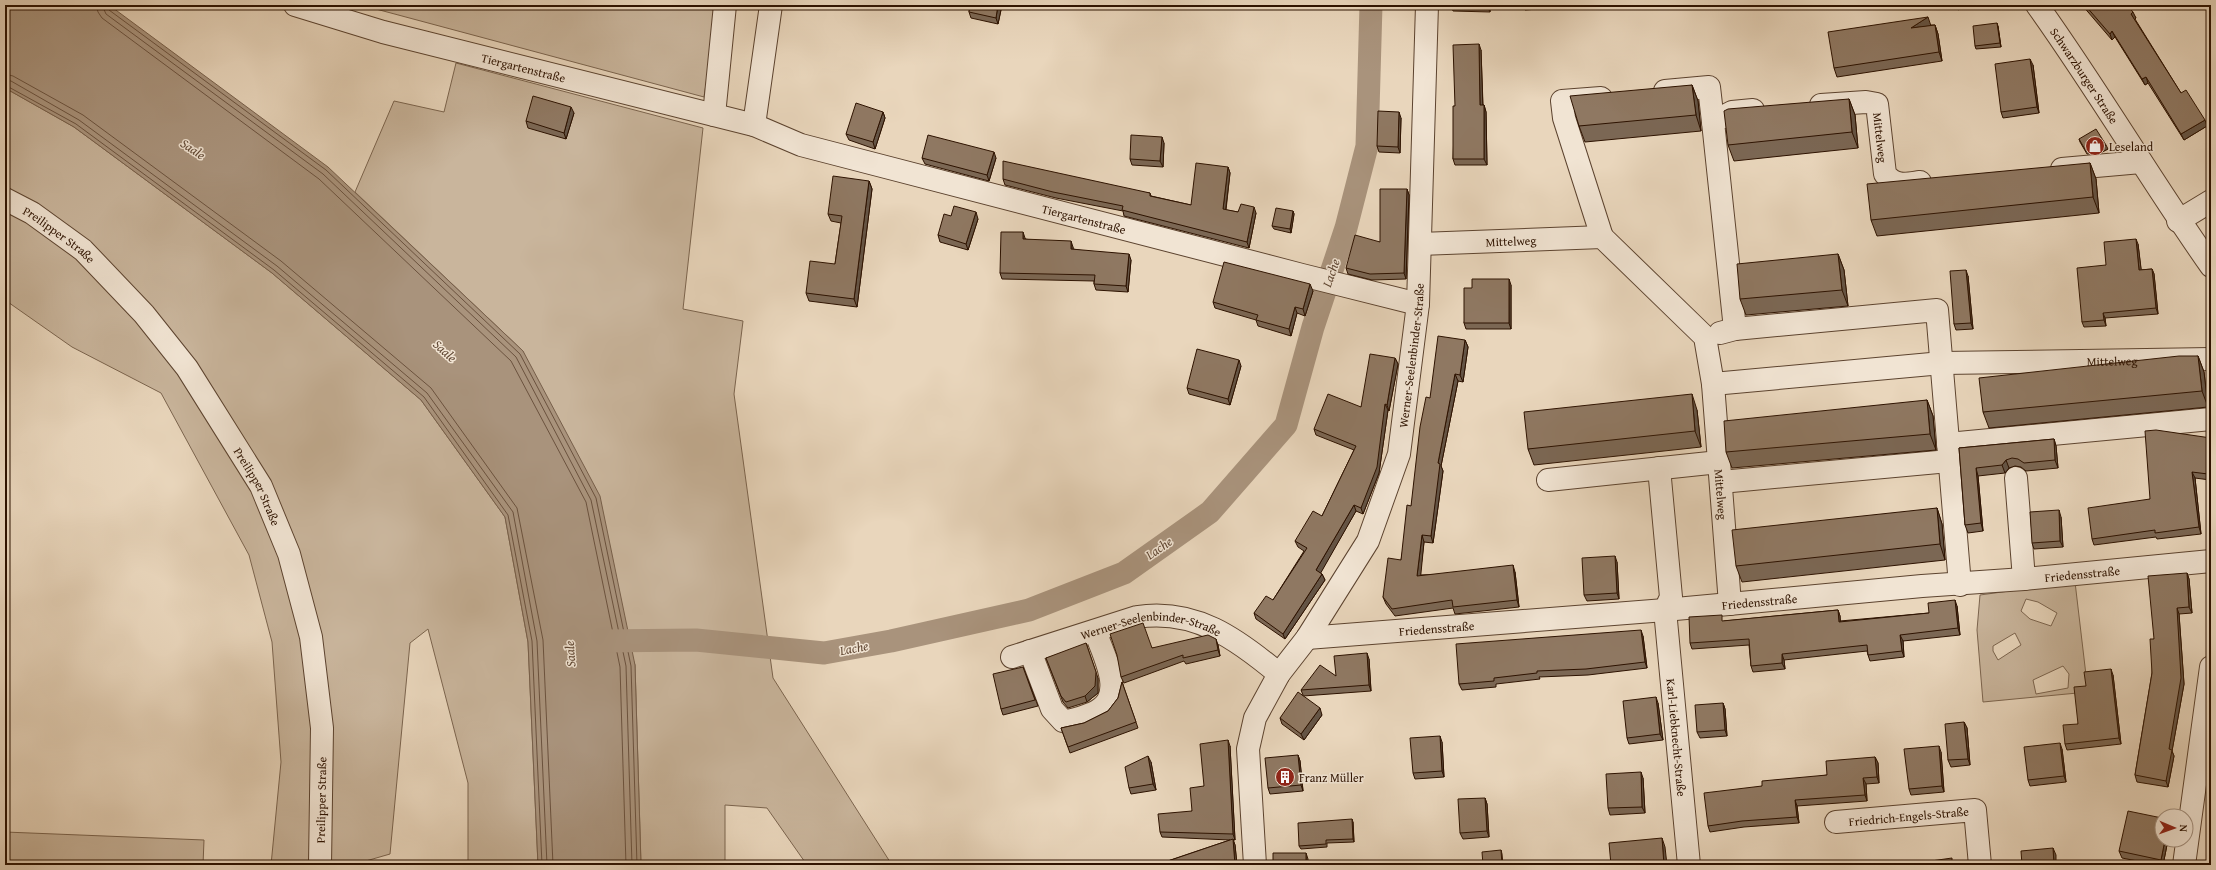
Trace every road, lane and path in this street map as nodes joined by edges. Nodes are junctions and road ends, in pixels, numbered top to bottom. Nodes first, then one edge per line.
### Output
1 (295, 5) edge
2 (725, 5) edge
3 (770, 5) edge
4 (1427, 5) edge
5 (2038, 5) edge
6 (1647, 93) edge
7 (1624, 95) edge
8 (1803, 106) edge
9 (1772, 109) edge
10 (714, 115) junction
11 (1713, 122) junction
12 (754, 125) junction
13 (2141, 162) junction
14 (2040, 171) edge
15 (1940, 181) edge
16 (5, 199) edge
17 (2211, 201) edge
18 (2178, 221) junction
19 (1602, 237) junction
20 (1420, 244) junction
21 (2211, 266) edge
22 (1418, 304) junction
23 (1735, 329) junction
24 (1706, 338) junction
25 (2211, 359) edge
26 (1942, 363) junction
27 (1713, 384) junction
28 (2211, 419) edge
29 (1948, 452) junction
30 (1659, 468) junction
31 (1720, 472) junction
32 (2016, 478) dead end
33 (1548, 480) dead end
34 (2211, 560) edge
35 (2024, 579) junction
36 (1960, 585) junction
37 (1730, 604) junction
38 (1665, 610) junction
39 (1095, 631) junction
40 (1307, 638) junction
41 (2211, 666) edge
42 (1279, 674) junction
43 (2207, 728) edge
44 (1836, 822) dead end
45 (320, 865) edge
46 (1255, 865) edge
47 (1689, 865) edge
48 (1980, 865) edge
49 (2184, 865) edge

1 - 10 street, Tiergartenstraße
2 - 10 street
3 - 12 street
4 - 20 street, Werner-Seelenbinder-Straße
5 - 13 street, Schwarzburger Straße
6 - 11 street
7 - 19 street
8 - 15 street, Mittelweg
9 - 11 street
10 - 12 street, Tiergartenstraße
11 - 23 street
12 - 22 street, Tiergartenstraße
13 - 14 street
13 - 18 street, Schwarzburger Straße
16 - 45 street, Preilipper Straße
17 - 18 street
18 - 21 street, Schwarzburger Straße
19 - 20 street, Mittelweg
19 - 24 street
20 - 22 street, Werner-Seelenbinder-Straße
22 - 40 street, Werner-Seelenbinder-Straße
23 - 24 street
23 - 26 street
24 - 27 street, Mittelweg
25 - 26 street, Mittelweg
26 - 27 street, Mittelweg
26 - 29 street
27 - 31 street, Mittelweg
28 - 29 street
29 - 31 street
29 - 36 street
30 - 31 street
30 - 33 street
30 - 38 street
31 - 37 street, Mittelweg
32 - 35 street
34 - 35 street, Friedensstraße
35 - 36 street, Friedensstraße
36 - 37 street, Friedensstraße
37 - 38 street, Friedensstraße
38 - 40 street, Friedensstraße
38 - 47 street, Karl-Liebknecht-Straße
39 - 39 street, Werner-Seelenbinder-Straße
39 - 42 street, Werner-Seelenbinder-Straße
40 - 42 street, Werner-Seelenbinder-Straße
41 - 43 street
42 - 46 street, Werner-Seelenbinder-Straße
43 - 49 street
44 - 48 street, Friedrich-Engels-Straße

